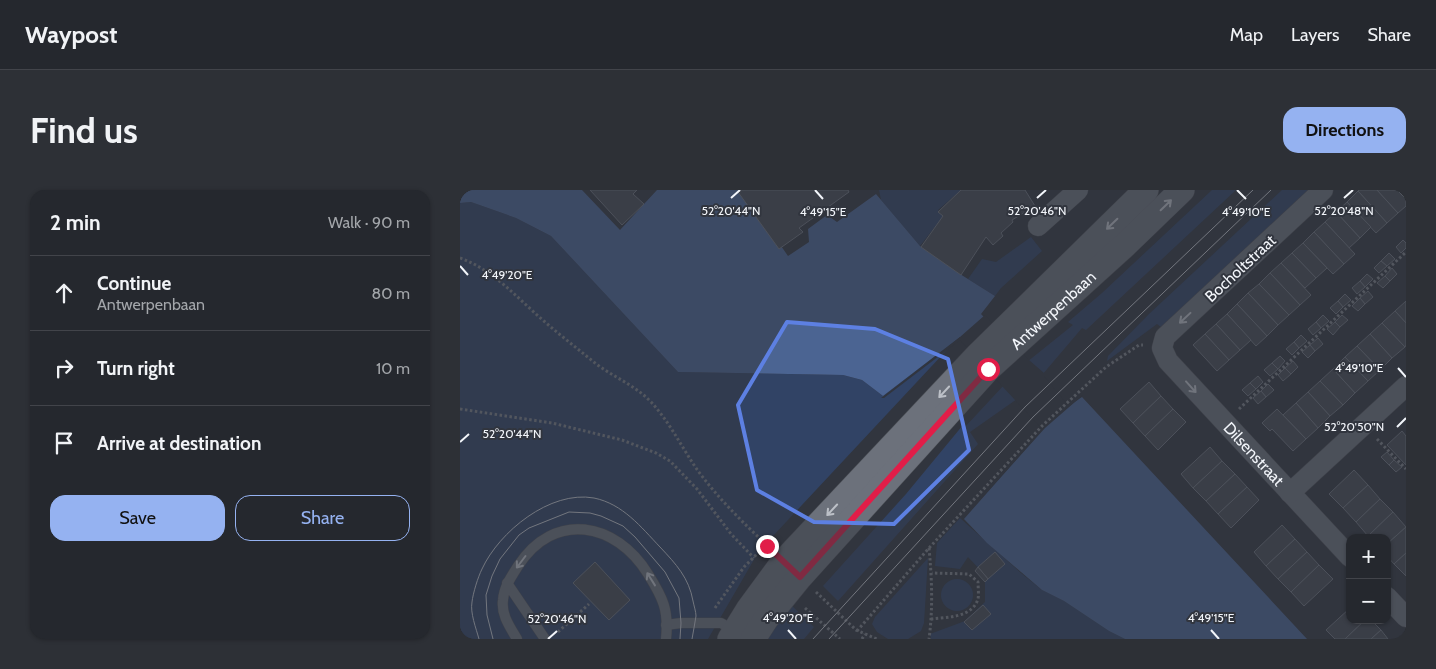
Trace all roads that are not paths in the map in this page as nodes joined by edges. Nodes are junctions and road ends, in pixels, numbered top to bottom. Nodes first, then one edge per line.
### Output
1 (1078, 190) edge
2 (1146, 190) edge
3 (1182, 190) edge
4 (1323, 190) edge
5 (1038, 226) dead end
6 (1007, 339) junction
7 (1162, 348) joint
8 (1406, 386) edge
9 (1290, 493) junction
10 (1346, 553) edge
11 (507, 583) junction
12 (1391, 601) edge
13 (1406, 617) edge
14 (666, 624) junction
15 (739, 637) edge
16 (517, 639) edge
17 (546, 639) edge
18 (666, 639) edge

1 - 5 street
2 -> 6 street, Antwerpenbaan
6 -> 3 street, Antwerpenbaan
4 -> 7 street, Bocholtstraat
6 - 15 street, Antwerpenbaan
7 -> 9 street, Dilsenstraat
8 - 9 street
9 - 10 street, Dilsenstraat
14 -> 11 lane
11 - 16 lane
11 - 17 lane
12 - 13 street
14 - 15 lane
14 - 18 lane

